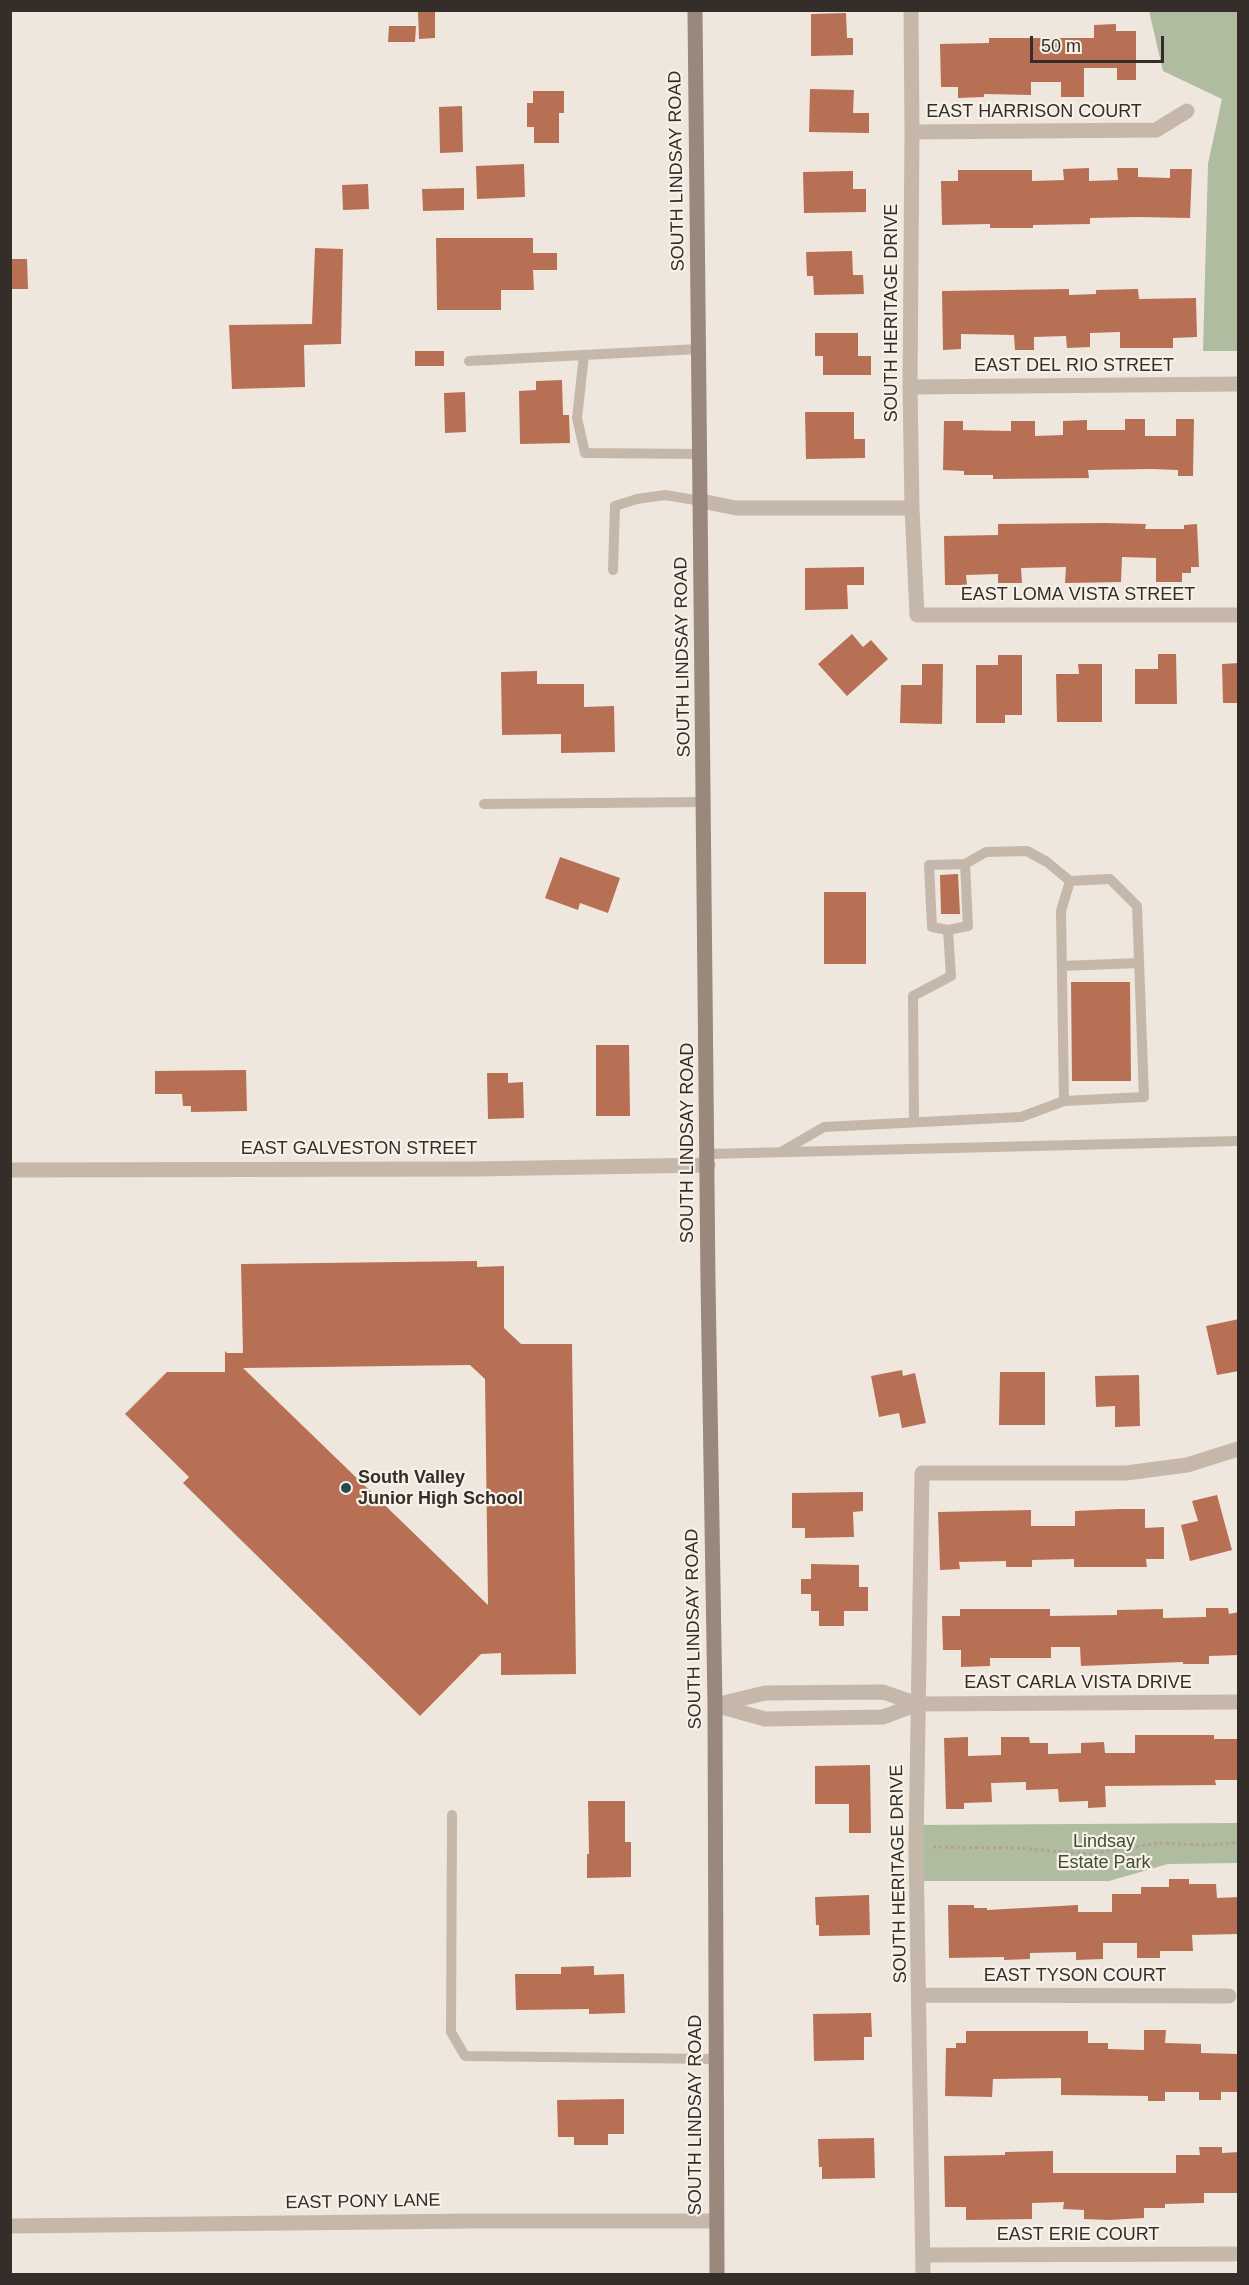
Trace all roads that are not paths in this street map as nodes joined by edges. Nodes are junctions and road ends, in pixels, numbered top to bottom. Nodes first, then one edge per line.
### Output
1 (695, 10) edge
2 (911, 10) edge
3 (1187, 111) dead end
4 (912, 132) junction
5 (699, 348) junction
6 (584, 355) junction
7 (469, 362) dead end
8 (1239, 384) edge
9 (910, 387) junction
10 (700, 454) junction
11 (701, 501) junction
12 (912, 508) junction
13 (613, 570) dead end
14 (917, 615) joint
15 (1239, 615) edge
16 (704, 802) junction
17 (484, 804) dead end
18 (965, 864) junction
19 (1070, 881) junction
20 (948, 930) junction
21 (1139, 963) junction
22 (1062, 966) junction
23 (1064, 1101) junction
24 (914, 1122) junction
25 (1239, 1141) edge
26 (781, 1152) junction
27 (708, 1160) junction
28 (10, 1170) edge
29 (1239, 1449) edge
30 (1239, 1702) edge
31 (918, 1704) junction
32 (715, 1705) junction
33 (452, 1815) dead end
34 (920, 1995) junction
35 (1229, 1996) dead end
36 (716, 2059) junction
37 (716, 2221) junction
38 (10, 2226) edge
39 (1234, 2254) dead end
40 (923, 2255) junction
41 (717, 2274) edge
42 (923, 2274) edge

1 - 5 main road, SOUTH LINDSAY ROAD
2 - 4 street, SOUTH HERITAGE DRIVE
3 - 4 street, EAST HARRISON COURT
4 - 9 street, SOUTH HERITAGE DRIVE
5 - 6 lane
5 - 10 main road, SOUTH LINDSAY ROAD
6 - 7 lane
6 - 10 lane
8 - 9 street, EAST DEL RIO STREET
9 - 12 street, SOUTH HERITAGE DRIVE
10 - 11 main road, SOUTH LINDSAY ROAD
11 - 12 street
11 - 13 lane
11 - 16 main road, SOUTH LINDSAY ROAD
12 - 14 street, SOUTH HERITAGE DRIVE
14 - 15 street, EAST LOMA VISTA STREET
16 - 17 lane
16 - 27 main road, SOUTH LINDSAY ROAD
18 - 19 lane
18 - 20 lane
18 - 20 lane
19 - 21 lane
19 - 22 lane
20 - 24 lane
21 - 22 lane
21 - 23 lane
22 - 23 lane
23 - 24 lane
24 - 26 lane
25 - 26 lane
26 - 27 lane
27 - 28 street, EAST GALVESTON STREET
27 - 32 main road, SOUTH LINDSAY ROAD
29 - 31 street, SOUTH HERITAGE DRIVE
30 - 31 street, EAST CARLA VISTA DRIVE
31 - 32 street, EAST CARLA VISTA DRIVE
31 - 32 street, EAST CARLA VISTA DRIVE
31 - 34 street, SOUTH HERITAGE DRIVE
32 - 36 main road, SOUTH LINDSAY ROAD
33 - 36 lane
34 - 35 street, EAST TYSON COURT
34 - 40 street, SOUTH HERITAGE DRIVE
36 - 37 main road, SOUTH LINDSAY ROAD
37 - 38 street, EAST PONY LANE
37 - 41 main road, SOUTH LINDSAY ROAD
39 - 40 street, EAST ERIE COURT
40 - 42 street, SOUTH HERITAGE DRIVE

